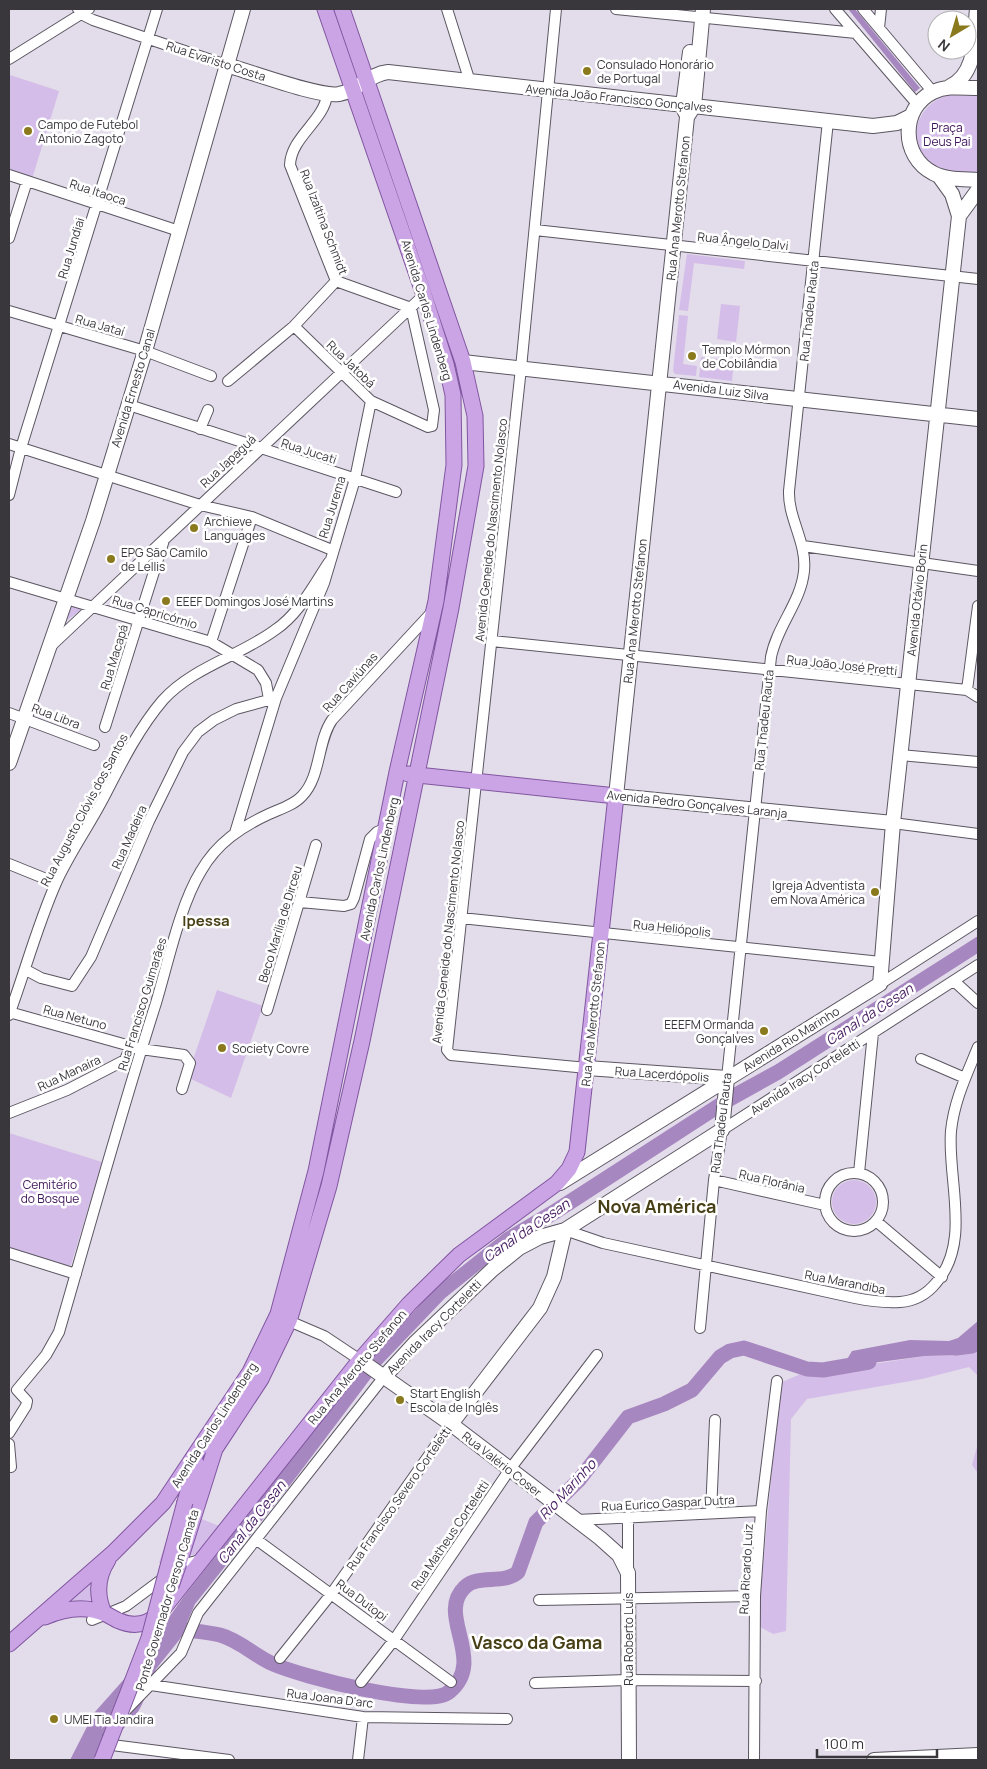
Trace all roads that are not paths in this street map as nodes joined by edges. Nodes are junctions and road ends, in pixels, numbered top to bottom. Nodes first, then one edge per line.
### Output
1 (157, 9) edge
2 (243, 9) edge
3 (326, 9) edge
4 (342, 9) edge
5 (447, 9) edge
6 (556, 9) edge
7 (616, 9) edge
8 (835, 9) edge
9 (863, 9) edge
10 (880, 9) edge
11 (82, 10) edge
12 (698, 14) edge
13 (879, 28) junction
14 (856, 33) junction
15 (147, 39) junction
16 (9, 44) edge
17 (12, 57) edge
18 (971, 60) edge
19 (226, 64) junction
20 (367, 80) junction
21 (470, 82) junction
22 (949, 87) junction
23 (978, 88) edge
24 (353, 90) junction
25 (548, 90) junction
26 (933, 92) junction
27 (327, 95) junction
28 (688, 109) junction
29 (914, 110) junction
30 (828, 121) junction
31 (873, 126) junction
32 (911, 148) junction
33 (9, 175) edge
34 (940, 176) junction
35 (978, 180) edge
36 (27, 181) junction
37 (978, 190) edge
38 (97, 206) junction
39 (959, 216) junction
40 (535, 230) junction
41 (179, 231) junction
42 (9, 238) edge
43 (675, 246) junction
44 (814, 261) junction
45 (952, 276) junction
46 (978, 279) edge
47 (336, 281) junction
48 (424, 296) junction
49 (411, 308) junction
50 (9, 311) edge
51 (60, 326) junction
52 (294, 326) junction
53 (145, 351) junction
54 (463, 362) junction
55 (521, 368) junction
56 (342, 372) junction
57 (212, 376) dead end
58 (228, 381) dead end
59 (660, 383) junction
60 (799, 399) junction
61 (371, 401) junction
62 (129, 405) junction
63 (208, 410) dead end
64 (938, 413) junction
65 (978, 418) edge
66 (200, 429) junction
67 (9, 444) edge
68 (20, 448) junction
69 (260, 448) junction
70 (105, 476) junction
71 (355, 479) junction
72 (396, 492) dead end
73 (9, 494) edge
74 (200, 505) junction
75 (252, 518) junction
76 (164, 538) junction
77 (802, 546) junction
78 (332, 550) junction
79 (329, 562) junction
80 (921, 562) junction
81 (978, 571) edge
82 (9, 582) edge
83 (324, 582) joint
84 (65, 597) junction
85 (91, 606) junction
86 (978, 606) edge
87 (434, 610) junction
88 (139, 619) junction
89 (492, 641) junction
90 (211, 642) junction
91 (51, 646) junction
92 (630, 655) junction
93 (233, 656) junction
94 (769, 670) junction
95 (908, 685) junction
96 (968, 690) junction
97 (978, 697) edge
98 (272, 698) junction
99 (9, 713) edge
100 (23, 717) junction
101 (105, 727) dead end
102 (94, 744) dead end
103 (900, 755) junction
104 (978, 762) edge
105 (9, 763) edge
106 (397, 772) junction
107 (416, 775) junction
108 (477, 780) junction
109 (616, 796) junction
110 (754, 810) junction
111 (893, 823) junction
112 (387, 828) junction
113 (235, 833) junction
114 (978, 834) edge
115 (316, 844) dead end
116 (9, 864) edge
117 (56, 883) junction
118 (300, 902) junction
119 (461, 918) junction
120 (978, 921) edge
121 (601, 933) junction
122 (740, 947) junction
123 (880, 962) junction
124 (978, 965) edge
125 (26, 970) junction
126 (954, 980) junction
127 (880, 984) junction
128 (978, 1003) edge
129 (267, 1010) dead end
130 (9, 1013) edge
131 (873, 1033) junction
132 (136, 1047) junction
133 (978, 1047) edge
134 (448, 1053) joint
135 (921, 1060) dead end
136 (587, 1068) junction
137 (965, 1078) junction
138 (726, 1085) junction
139 (182, 1089) dead end
140 (9, 1113) edge
141 (722, 1130) junction
142 (859, 1173) junction
143 (714, 1180) junction
144 (552, 1187) junction
145 (825, 1205) junction
146 (876, 1221) junction
147 (565, 1230) junction
148 (547, 1235) junction
149 (562, 1246) junction
150 (9, 1255) edge
151 (706, 1264) junction
152 (76, 1274) junction
153 (942, 1277) junction
154 (289, 1321) junction
155 (700, 1328) dead end
156 (597, 1355) dead end
157 (362, 1361) junction
158 (379, 1375) junction
159 (777, 1381) dead end
160 (715, 1420) dead end
161 (451, 1424) junction
162 (9, 1433) edge
163 (214, 1437) junction
164 (9, 1444) edge
165 (11, 1467) dead end
166 (510, 1470) junction
167 (190, 1504) junction
168 (761, 1511) junction
169 (711, 1513) junction
170 (572, 1516) junction
171 (628, 1517) junction
172 (257, 1540) junction
173 (114, 1554) junction
174 (204, 1559) junction
175 (628, 1573) junction
176 (332, 1593) junction
177 (755, 1596) junction
178 (629, 1598) junction
179 (539, 1600) dead end
180 (105, 1617) junction
181 (34, 1623) junction
182 (394, 1640) junction
183 (9, 1644) edge
184 (280, 1658) dead end
185 (628, 1680) junction
186 (756, 1681) junction
187 (361, 1682) dead end
188 (451, 1682) dead end
189 (535, 1683) dead end
190 (151, 1685) junction
191 (363, 1717) junction
192 (507, 1719) dead end
193 (978, 1755) edge
194 (102, 1760) edge
195 (112, 1760) edge
196 (229, 1760) edge
197 (358, 1760) edge
198 (629, 1760) edge
199 (754, 1760) edge
200 (874, 1760) edge

1 - 15 street, Rua Jundiai
2 - 19 street, Avenida Ernesto Canal
3 - 24 main road, Avenida Carlos Lindenberg
4 - 20 main road, Avenida Carlos Lindenberg
5 - 21 street
6 - 25 street, Avenida Geneide do Nascimento Nolasco
7 - 12 street
8 - 14 street
9 - 13 street
10 - 13 street
11 - 15 street, Rua Evaristo Costa
11 - 17 street
12 - 14 street
12 - 28 street, Rua Ana Merotto Stefanon
13 - 26 street
14 - 29 street
15 - 19 street, Rua Evaristo Costa
15 - 38 street, Rua Jundiai
16 - 17 street
18 - 22 street
19 - 27 street, Rua Evaristo Costa
19 - 41 street, Avenida Ernesto Canal
20 - 21 street, Avenida João Francisco Gonçalves
20 - 24 street, Avenida João Francisco Gonçalves
20 - 54 main road, Avenida Carlos Lindenberg
21 - 25 street, Avenida João Francisco Gonçalves
22 - 23 street
22 - 26 street
24 - 27 street, Rua Evaristo Costa
24 - 48 main road, Avenida Carlos Lindenberg
25 - 28 street, Avenida João Francisco Gonçalves
25 - 40 street, Avenida Geneide do Nascimento Nolasco
26 - 29 street
27 - 47 street, Rua Izaltina Schmidt
28 - 30 street, Avenida João Francisco Gonçalves
28 - 43 street, Rua Ana Merotto Stefanon
29 - 31 street, Avenida João Francisco Gonçalves
29 - 32 street
30 - 31 street, Avenida João Francisco Gonçalves
30 - 44 street, Rua Thadeu Rauta
31 - 32 street, Avenida João Francisco Gonçalves
32 - 34 street
33 - 36 street, Rua Itaoca
34 - 35 street
34 - 39 street, Avenida Otávio Borin
36 - 38 street, Rua Itaoca
36 - 42 street
37 - 39 street, Avenida Otávio Borin
38 - 41 street, Rua Itaoca
38 - 51 street, Rua Jundiai
39 - 45 street, Avenida Otávio Borin
40 - 43 street, Rua Ângelo Dalvi
40 - 55 street, Avenida Geneide do Nascimento Nolasco
41 - 53 street, Avenida Ernesto Canal
43 - 44 street, Rua Ângelo Dalvi
43 - 59 street, Rua Ana Merotto Stefanon
44 - 45 street, Rua Ângelo Dalvi
44 - 60 street, Rua Thadeu Rauta
45 - 46 street, Rua Ângelo Dalvi
45 - 64 street, Avenida Otávio Borin
47 - 49 street
47 - 52 street, Rua Izaltina Schmidt
48 - 49 street, Rua Japaguá
48 - 87 main road, Avenida Carlos Lindenberg
49 - 56 street, Rua Japaguá
49 - 61 street, Rua Jatobá
50 - 51 street, Rua Jataí
51 - 53 street, Rua Jataí
51 - 68 street, Rua Jundiai
52 - 56 street, Rua Jatobá
52 - 58 street, Rua Izaltina Schmidt
53 - 57 street, Rua Jataí
53 - 62 street, Avenida Ernesto Canal
54 - 55 street, Avenida Luiz Silva
54 - 107 main road, Avenida Carlos Lindenberg
55 - 59 street, Avenida Luiz Silva
55 - 89 street, Avenida Geneide do Nascimento Nolasco
56 - 61 street, Rua Jatobá
56 - 69 street, Rua Japaguá
59 - 60 street, Avenida Luiz Silva
59 - 92 street, Rua Ana Merotto Stefanon
60 - 64 street, Avenida Luiz Silva
60 - 77 street, Rua Thadeu Rauta
61 - 71 street, Rua Jurema
62 - 66 street, Rua Jucati
62 - 70 street, Avenida Ernesto Canal
63 - 66 street
64 - 65 street, Avenida Luiz Silva
64 - 80 street, Avenida Otávio Borin
66 - 69 street, Rua Jucati
67 - 68 street
68 - 70 street
68 - 73 street, Rua Jundiai
69 - 71 street, Rua Jucati
69 - 74 street, Rua Japaguá
70 - 74 street
70 - 84 street, Avenida Ernesto Canal
71 - 72 street, Rua Jucati
71 - 78 street, Rua Jurema
74 - 75 street
74 - 76 street, Rua Japaguá
75 - 78 street
75 - 90 street
76 - 85 street, Rua Japaguá
76 - 88 street, Rua Macapá
77 - 80 street
77 - 94 street, Rua Thadeu Rauta
78 - 79 street, Rua Jurema
79 - 83 street, Rua Jurema
79 - 93 street, Rua Jurema
80 - 81 street
80 - 95 street, Avenida Otávio Borin
82 - 84 street, Rua Capricórnio
83 - 98 street, Rua Francisco Guimarães
84 - 85 street, Rua Capricórnio
84 - 91 street, Avenida Ernesto Canal
85 - 88 street, Rua Capricórnio
85 - 91 street, Rua Japaguá
86 - 96 street
87 - 106 main road, Avenida Carlos Lindenberg
87 - 113 street, Rua Caviúnas
88 - 90 street, Rua Capricórnio
88 - 101 street, Rua Macapá
89 - 92 street, Rua João José Pretti
89 - 108 street, Avenida Geneide do Nascimento Nolasco
90 - 93 street, Rua Capricórnio
91 - 100 street, Avenida Ernesto Canal
92 - 94 street, Rua João José Pretti
92 - 109 street, Rua Ana Merotto Stefanon
93 - 98 street, Rua Capricórnio
93 - 117 street, Rua Augusto Clóvis dos Santos
94 - 95 street, Rua João José Pretti
94 - 110 street, Rua Thadeu Rauta
95 - 96 street, Rua João José Pretti
95 - 103 street, Avenida Otávio Borin
96 - 97 street
98 - 113 street, Rua Francisco Guimarães
98 - 125 street, Rua Madeira
99 - 100 street, Rua Libra
100 - 102 street, Rua Libra
100 - 105 street, Avenida Ernesto Canal
103 - 104 street
103 - 111 street, Avenida Otávio Borin
106 - 107 main road, Avenida Pedro Gonçalves Laranja
106 - 112 main road, Avenida Carlos Lindenberg
107 - 108 main road, Avenida Pedro Gonçalves Laranja
107 - 154 main road, Avenida Carlos Lindenberg
108 - 109 main road, Avenida Pedro Gonçalves Laranja
108 - 119 street, Avenida Geneide do Nascimento Nolasco
109 - 110 street, Avenida Pedro Gonçalves Laranja
109 - 121 main road, Rua Ana Merotto Stefanon
110 - 111 street, Avenida Pedro Gonçalves Laranja
110 - 122 street, Rua Thadeu Rauta
111 - 114 street, Avenida Pedro Gonçalves Laranja
111 - 123 street, Avenida Otávio Borin
112 - 118 street
112 - 163 main road, Avenida Carlos Lindenberg
113 - 132 street, Rua Francisco Guimarães
115 - 118 street, Beco Marília de Dirceu
116 - 117 street
117 - 125 street, Rua Augusto Clóvis dos Santos
118 - 129 street, Beco Marília de Dirceu
119 - 121 street, Rua Heliópolis
119 - 134 street, Avenida Geneide do Nascimento Nolasco
120 - 127 street, Avenida Rio Marinho
121 - 122 street, Rua Heliópolis
121 - 136 main road, Rua Ana Merotto Stefanon
122 - 123 street, Rua Heliópolis
122 - 138 street, Rua Thadeu Rauta
123 - 127 street, Avenida Otávio Borin
124 - 126 street, Avenida Iracy Corteletti
125 - 130 street, Rua Augusto Clóvis dos Santos
126 - 128 street
126 - 131 street, Avenida Iracy Corteletti
127 - 138 street, Avenida Rio Marinho
130 - 132 street, Rua Netuno
131 - 141 street, Avenida Iracy Corteletti
131 - 142 street
132 - 139 street, Rua Netuno
132 - 140 street, Rua Manaíra
132 - 152 street, Rua Francisco Guimarães
133 - 137 street, Rua Marandiba
134 - 136 street, Rua Lacerdópolis
135 - 137 street
136 - 138 street, Rua Lacerdópolis
136 - 144 main road, Rua Ana Merotto Stefanon
137 - 153 street, Rua Marandiba
138 - 141 street, Rua Thadeu Rauta
138 - 144 street, Avenida Rio Marinho
141 - 143 street, Rua Thadeu Rauta
141 - 147 street, Avenida Iracy Corteletti
142 - 145 street
142 - 146 street
143 - 145 street, Rua Florânia
143 - 151 street, Rua Thadeu Rauta
144 - 157 main road, Rua Ana Merotto Stefanon
145 - 146 street
146 - 153 street
147 - 148 street, Avenida Iracy Corteletti
147 - 149 street, Rua Francisco Severo Corteletti
147 - 151 street, Rua Marandiba
148 - 149 street
148 - 158 street, Avenida Iracy Corteletti
149 - 161 street, Rua Francisco Severo Corteletti
150 - 152 street
151 - 153 street, Rua Marandiba
151 - 155 street, Rua Thadeu Rauta
152 - 162 street, Rua Francisco Guimarães
154 - 157 street, Rua Valério Coser
154 - 163 main road, Avenida Carlos Lindenberg
156 - 166 street, Rua Matheus Corteletti
157 - 158 street, Rua Valério Coser
157 - 174 main road, Rua Ana Merotto Stefanon
158 - 161 street, Rua Valério Coser
158 - 172 street, Avenida Iracy Corteletti
159 - 168 street, Rua Ricardo Luiz
160 - 169 street
161 - 166 street, Rua Valério Coser
161 - 176 street, Rua Francisco Severo Corteletti
163 - 167 main road, Ponte Governador Gerson Camata
163 - 173 main road, Avenida Carlos Lindenberg
164 - 165 street
166 - 170 street, Rua Valério Coser
166 - 182 street, Rua Matheus Corteletti
167 - 194 main road, Ponte Governador Gerson Camata, bridge
167 - 195 main road, Ponte Governador Gerson Camata, bridge
168 - 169 street, Rua Eurico Gaspar Dutra
168 - 177 street, Rua Ricardo Luiz
169 - 171 street, Rua Eurico Gaspar Dutra
170 - 171 street, Rua Eurico Gaspar Dutra
170 - 175 street, Rua Valério Coser
171 - 175 street, Rua Roberto Luís
172 - 176 street, Rua Dutopi
172 - 190 street, Avenida Iracy Corteletti
173 - 180 main road
173 - 181 main road, Avenida Carlos Lindenberg
174 - 180 street
174 - 180 main road, Rua Ana Merotto Stefanon
175 - 178 street, Rua Roberto Luís
176 - 182 street, Rua Dutopi
176 - 184 street, Rua Francisco Severo Corteletti
177 - 178 street
177 - 186 street, Rua Ricardo Luiz
178 - 179 street
178 - 185 street, Rua Roberto Luís
180 - 181 main road, Rua Ana Merotto Stefanon
181 - 183 main road, Avenida Carlos Lindenberg
182 - 187 street, Rua Matheus Corteletti
182 - 188 street, Rua Dutopi
185 - 186 street
185 - 189 street
185 - 198 street, Rua Roberto Luís
186 - 199 street, Rua Ricardo Luiz
190 - 191 street, Rua Joana D'arc
190 - 196 street, Avenida Iracy Corteletti
191 - 192 street, Rua Joana D'arc
191 - 197 street
193 - 200 street

